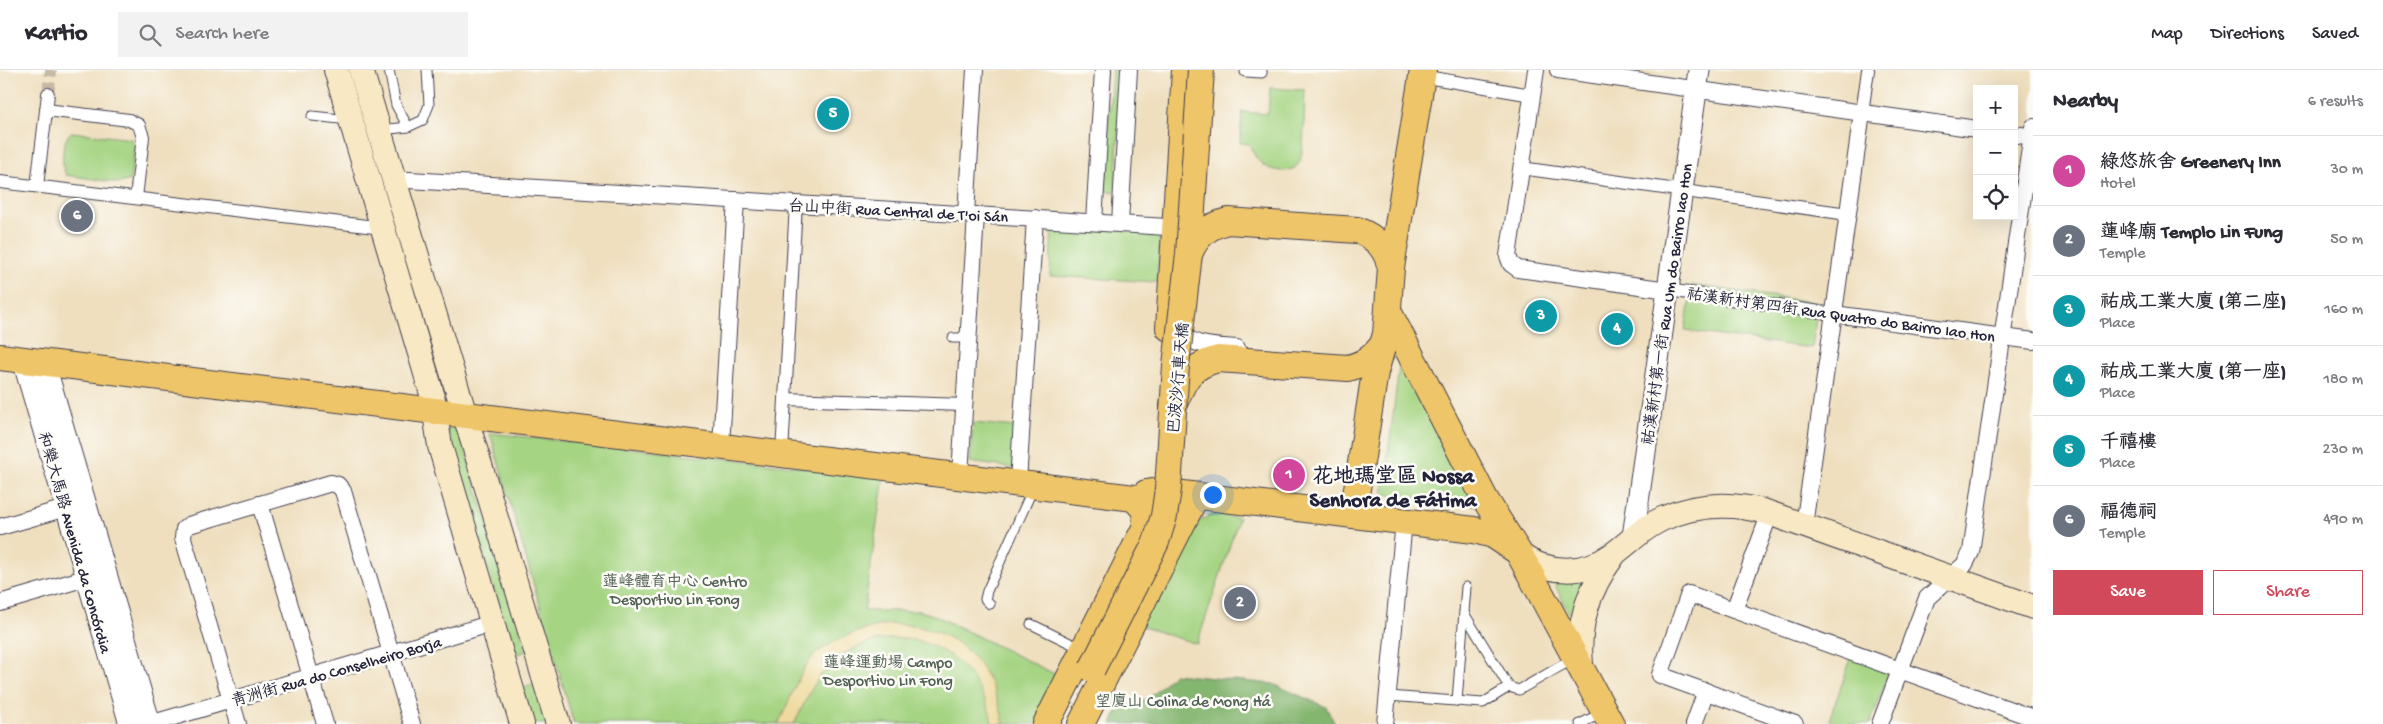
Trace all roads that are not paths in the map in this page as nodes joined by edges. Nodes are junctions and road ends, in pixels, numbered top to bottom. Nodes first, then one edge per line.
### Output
1 (331, 70) edge
2 (336, 70) edge
3 (361, 70) edge
4 (389, 70) edge
5 (427, 70) edge
6 (975, 70) edge
7 (1103, 70) edge
8 (1129, 70) edge
9 (1185, 70) edge
10 (1201, 70) edge
11 (1262, 70) edge
12 (1536, 70) edge
13 (1558, 70) edge
14 (1868, 70) edge
15 (1245, 72) dead end
16 (1422, 73) edge
17 (1621, 74) edge
18 (1697, 80) edge
19 (48, 94) tunnel mouth
20 (1532, 95) junction
21 (46, 110) junction
22 (1862, 113) junction
23 (312, 116) dead end
24 (408, 127) junction
25 (1973, 128) edge
26 (354, 129) junction
27 (379, 130) junction
28 (2018, 134) edge
29 (2033, 134) edge
30 (1521, 168) junction
31 (393, 179) junction
32 (432, 181) junction
33 (0, 182) edge
34 (32, 186) junction
35 (1682, 191) junction
36 (136, 198) junction
37 (736, 200) junction
38 (400, 202) junction
39 (796, 204) junction
40 (971, 214) junction
41 (1848, 214) junction
42 (1035, 218) junction
43 (1094, 222) junction
44 (1120, 223) junction
45 (1175, 227) junction
46 (385, 235) junction
47 (1189, 254) junction
48 (1391, 268) junction
49 (1668, 290) junction
50 (1834, 314) junction
51 (1170, 316) junction
52 (1385, 331) junction
53 (2003, 337) junction
54 (2033, 341) edge
55 (22, 360) edge
56 (785, 399) junction
57 (964, 404) junction
58 (1173, 406) junction
59 (434, 410) junction
60 (464, 414) junction
61 (721, 445) junction
62 (782, 453) junction
63 (960, 475) junction
64 (1029, 486) junction
65 (1159, 491) junction
66 (1126, 495) junction
67 (1200, 496) junction
68 (1485, 499) junction
69 (260, 504) junction
70 (66, 508) junction
71 (1770, 513) junction
72 (1353, 515) junction
73 (1404, 521) junction
74 (1804, 526) junction
75 (0, 527) edge
76 (1462, 528) junction
77 (1627, 542) junction
78 (1520, 554) junction
79 (96, 575) junction
80 (1951, 578) junction
81 (1466, 587) dead end
82 (0, 603) edge
83 (990, 604) dead end
84 (2033, 607) edge
85 (1734, 610) junction
86 (1464, 613) junction
87 (493, 624) junction
88 (1031, 624) dead end
89 (391, 653) junction
90 (1578, 662) junction
91 (1086, 663) junction
92 (1900, 670) junction
93 (311, 677) junction
94 (545, 682) junction
95 (1509, 687) junction
96 (1706, 691) junction
97 (513, 692) junction
98 (1388, 696) junction
99 (231, 700) junction
100 (1457, 701) junction
101 (1608, 718) edge
102 (2033, 718) edge
103 (130, 724) edge
104 (150, 724) edge
105 (238, 724) edge
106 (325, 724) edge
107 (412, 724) edge
108 (522, 724) edge
109 (558, 724) edge
110 (1046, 724) edge
111 (1053, 724) edge
112 (1073, 724) edge
113 (1081, 724) edge
114 (1386, 724) edge
115 (1580, 724) edge
116 (1694, 724) edge
117 (1795, 724) edge
118 (1880, 724) edge

1 - 2 lane
2 - 26 main road
3 - 27 main road
4 - 24 lane
5 - 24 lane
6 - 40 street
7 - 43 street
8 - 44 street
9 - 45 main road
10 - 47 main road, 巴波沙行車天橋, bridge
11 - 15 lane
12 - 20 street
13 - 17 street
14 - 22 street
16 - 20 street
16 - 48 main road
17 - 18 street
18 - 22 street
18 - 35 street, 祐漢新村第一街 Rua Um do Bairro Iao Hon
19 - 21 street
20 - 30 street
21 - 34 street
21 - 36 street
22 - 25 street
22 - 41 street
23 - 26 lane
24 - 27 lane
26 - 27 main road
26 - 46 main road
27 - 31 main road
28 - 29 street
29 - 53 street
30 - 35 street
30 - 49 street, 祐漢新村第四街 Rua Quatro do Bairro Iao Hon
31 - 32 street, 台山中街 Rua Central de T'oi Sán
31 - 38 main road
32 - 37 street, 台山中街 Rua Central de T'oi Sán
32 - 38 street
33 - 34 street
34 - 36 street
35 - 41 street
35 - 49 street, 祐漢新村第一街 Rua Um do Bairro Iao Hon
36 - 46 street
37 - 39 street, 台山中街 Rua Central de T'oi Sán
37 - 61 street
38 - 46 main road
38 - 60 main road
39 - 40 street, 台山中街 Rua Central de T'oi Sán
39 - 56 street
40 - 42 street, 台山中街 Rua Central de T'oi Sán
40 - 57 street
41 - 50 street
42 - 43 street, 台山中街 Rua Central de T'oi Sán
42 - 64 street
43 - 44 street, 台山中街 Rua Central de T'oi Sán
44 - 45 street, 台山中街 Rua Central de T'oi Sán
45 - 48 street, 台山中街 Rua Central de T'oi Sán
45 - 51 main road
46 - 59 main road
47 - 48 main road, bridge
47 - 58 main road, 巴波沙行車天橋, bridge
48 - 52 main road
49 - 50 street, 祐漢新村第四街 Rua Quatro do Bairro Iao Hon
49 - 77 street, 祐漢新村第一街 Rua Um do Bairro Iao Hon
50 - 53 street, 祐漢新村第四街 Rua Quatro do Bairro Iao Hon
50 - 74 street
51 - 52 street
51 - 65 main road
52 - 58 main road
52 - 68 main road
52 - 72 main road
53 - 54 street, 祐漢新村第四街 Rua Quatro do Bairro Iao Hon
53 - 80 street
55 - 59 main road
55 - 70 street, 和樂大馬路 Avenida da Concórdia
55 - 79 street, 和樂大馬路 Avenida da Concórdia
56 - 57 street
56 - 62 street
57 - 63 street
58 - 91 main road, 巴波沙行車天橋, bridge
59 - 60 main road
59 - 87 main road
60 - 61 main road
60 - 94 main road
61 - 62 main road
62 - 63 main road
63 - 64 main road
64 - 66 main road
64 - 83 lane
65 - 66 main road
65 - 67 main road
66 - 91 main road
67 - 72 main road
67 - 113 main road
68 - 76 main road
68 - 78 main road
69 - 89 street
69 - 93 street
69 - 99 street
70 - 75 street
70 - 79 street, 和樂大馬路 Avenida da Concórdia
71 - 74 main road
71 - 77 main road
71 - 85 street
72 - 73 main road
73 - 76 main road
73 - 98 street
74 - 80 main road
76 - 78 main road
77 - 78 main road
77 - 90 main road
78 - 90 main road
79 - 82 street
79 - 103 street, 和樂大馬路 Avenida da Concórdia
79 - 104 street, 和樂大馬路 Avenida da Concórdia
80 - 84 main road
80 - 92 street
81 - 86 lane
85 - 92 street
85 - 96 street
86 - 95 lane
86 - 100 lane
87 - 89 street, 青洲街 Rua do Conselheiro Borja
87 - 97 main road
88 - 91 lane
89 - 93 street, 青洲街 Rua do Conselheiro Borja
89 - 107 street
90 - 95 lane
90 - 101 main road
91 - 110 main road
91 - 111 main road
91 - 112 main road
92 - 102 street
92 - 118 street
93 - 99 street, 青洲街 Rua do Conselheiro Borja
93 - 106 street
94 - 97 main road
94 - 109 main road
95 - 100 lane
96 - 116 street
96 - 117 street
97 - 108 main road
98 - 100 lane
98 - 114 street
99 - 104 street, 青洲街 Rua do Conselheiro Borja
99 - 105 street
101 - 115 lane

